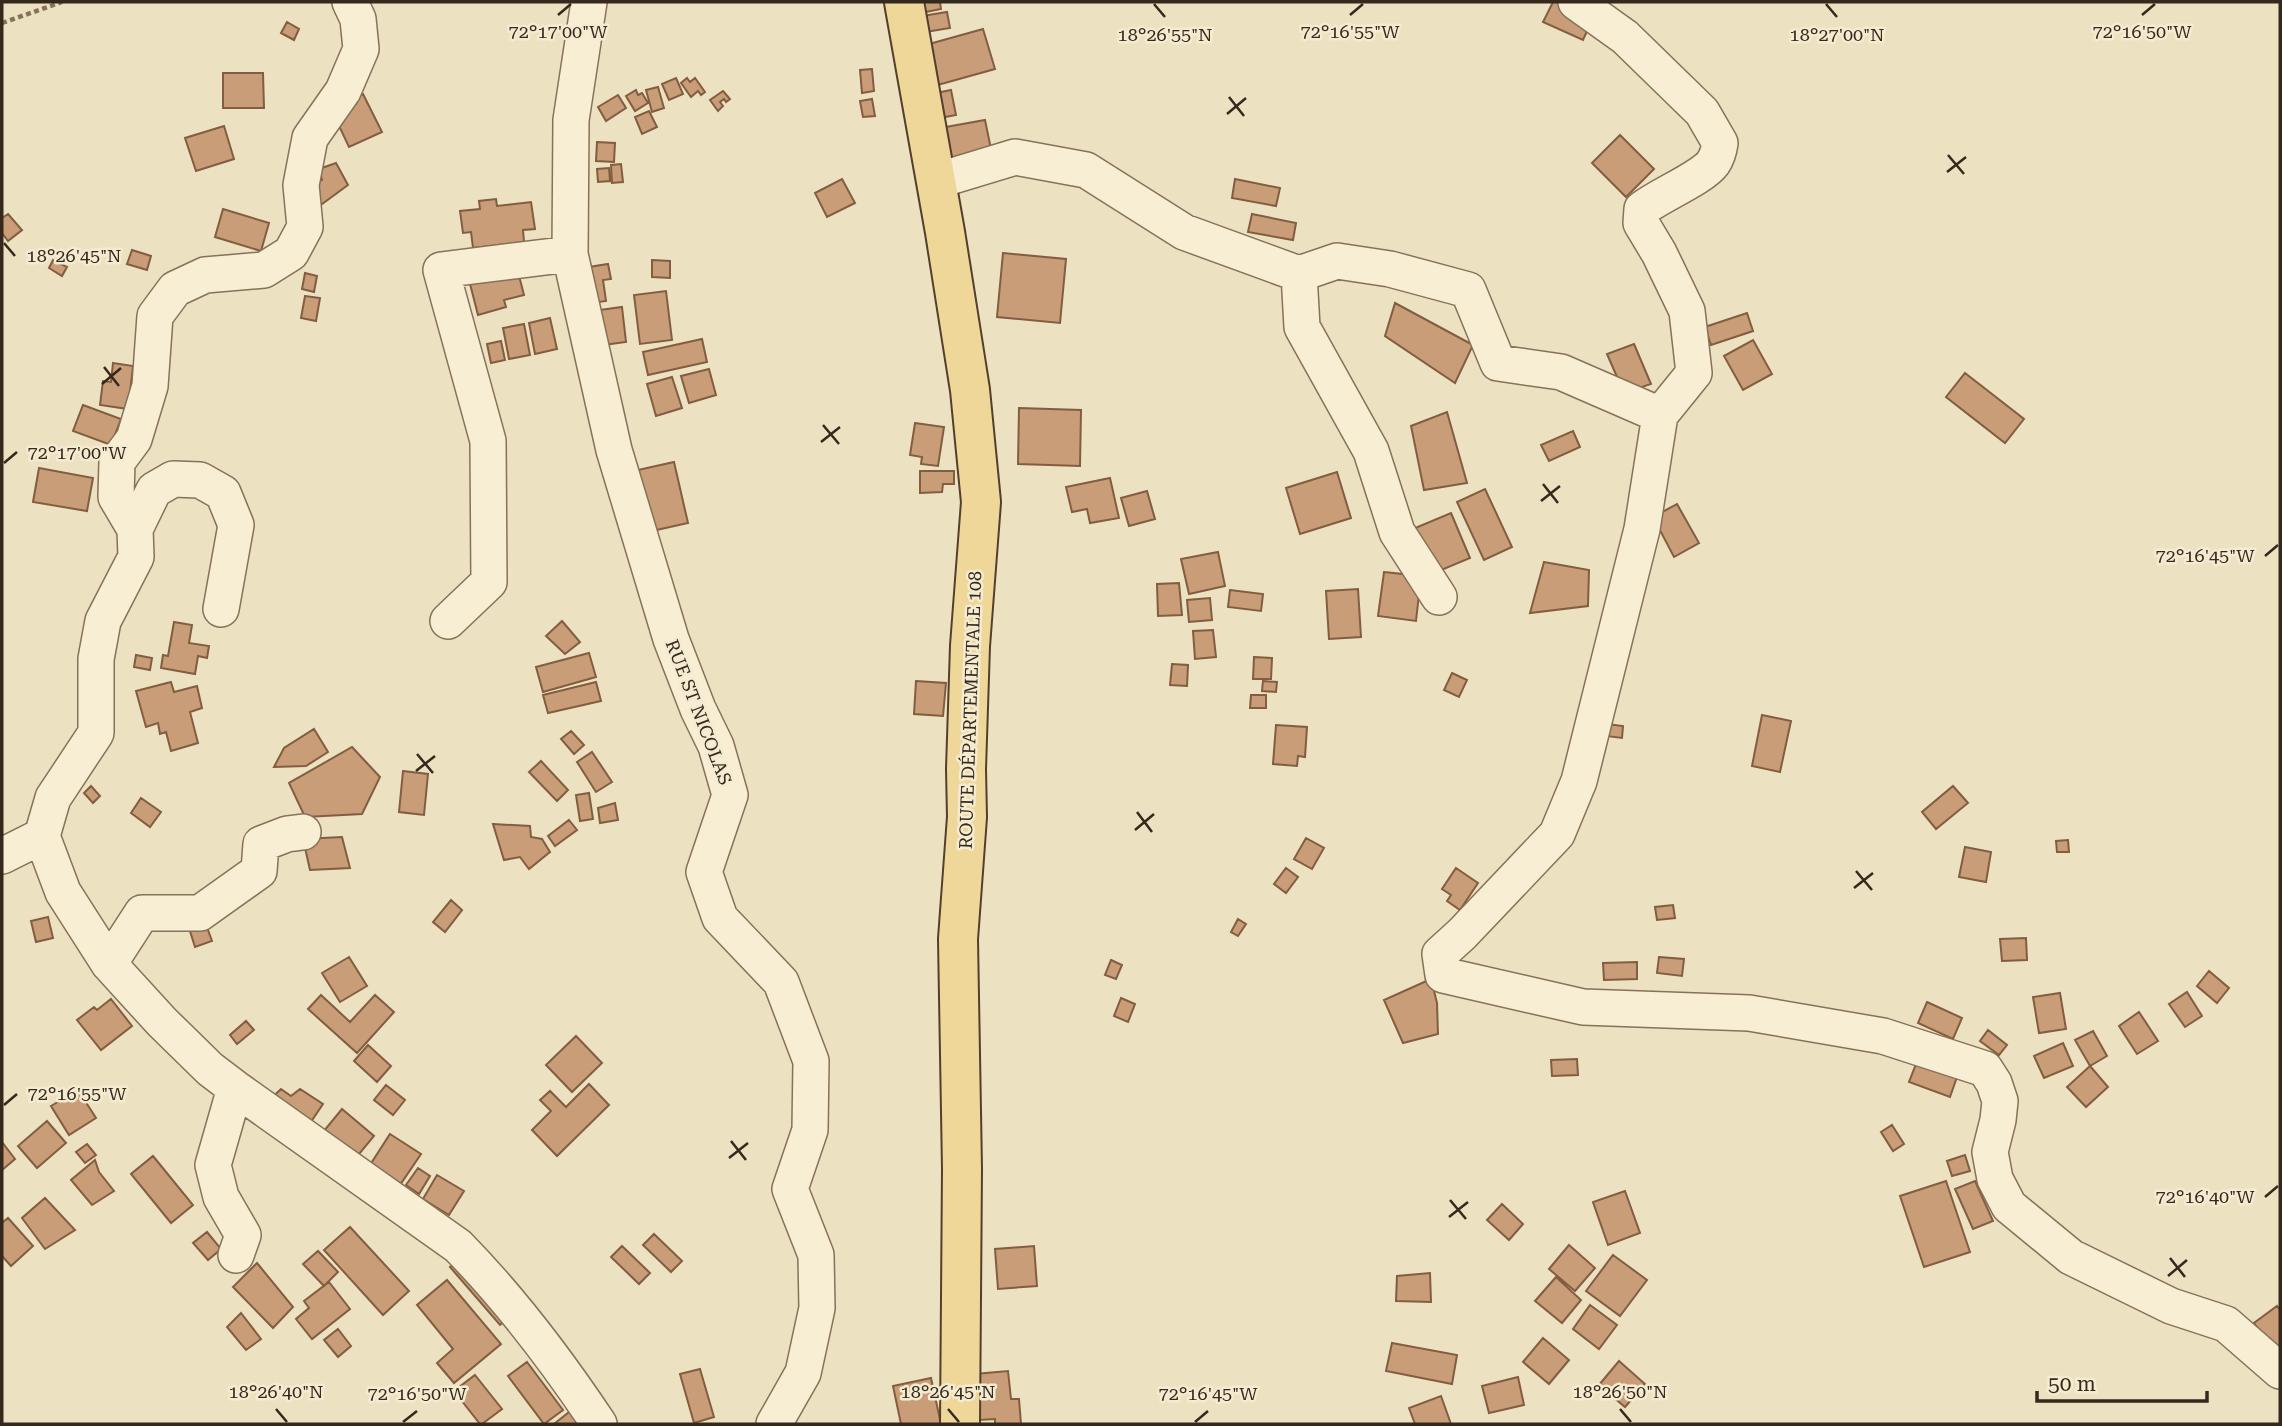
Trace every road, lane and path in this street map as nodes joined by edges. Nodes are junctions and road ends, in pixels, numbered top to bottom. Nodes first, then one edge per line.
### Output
1 (62, 2) edge
2 (350, 2) edge
3 (589, 2) edge
4 (904, 2) edge
5 (1576, 2) edge
6 (2, 23) edge
7 (936, 181) junction
8 (570, 254) junction
9 (1299, 274) junction
10 (1660, 415) junction
11 (135, 529) junction
12 (1439, 597) dead end
13 (221, 608) dead end
14 (448, 621) dead end
15 (303, 832) dead end
16 (42, 836) junction
17 (2, 856) edge
18 (109, 964) junction
19 (235, 1088) junction
20 (236, 1255) dead end
21 (2280, 1371) edge
22 (599, 1424) edge
23 (774, 1424) edge
24 (960, 1424) edge

1 - 6 path
2 - 11 street
3 - 8 street, RUE ST NICOLAS
4 - 7 main road, ROUTE DÉPARTEMENTALE 108
5 - 10 street
7 - 9 street
7 - 24 main road, ROUTE DÉPARTEMENTALE 108
8 - 14 street
8 - 23 street, RUE ST NICOLAS
9 - 10 street
9 - 12 street
10 - 21 street
11 - 13 street
11 - 16 street
15 - 18 street
16 - 17 street
16 - 18 street
18 - 19 street
19 - 20 street
19 - 22 street

